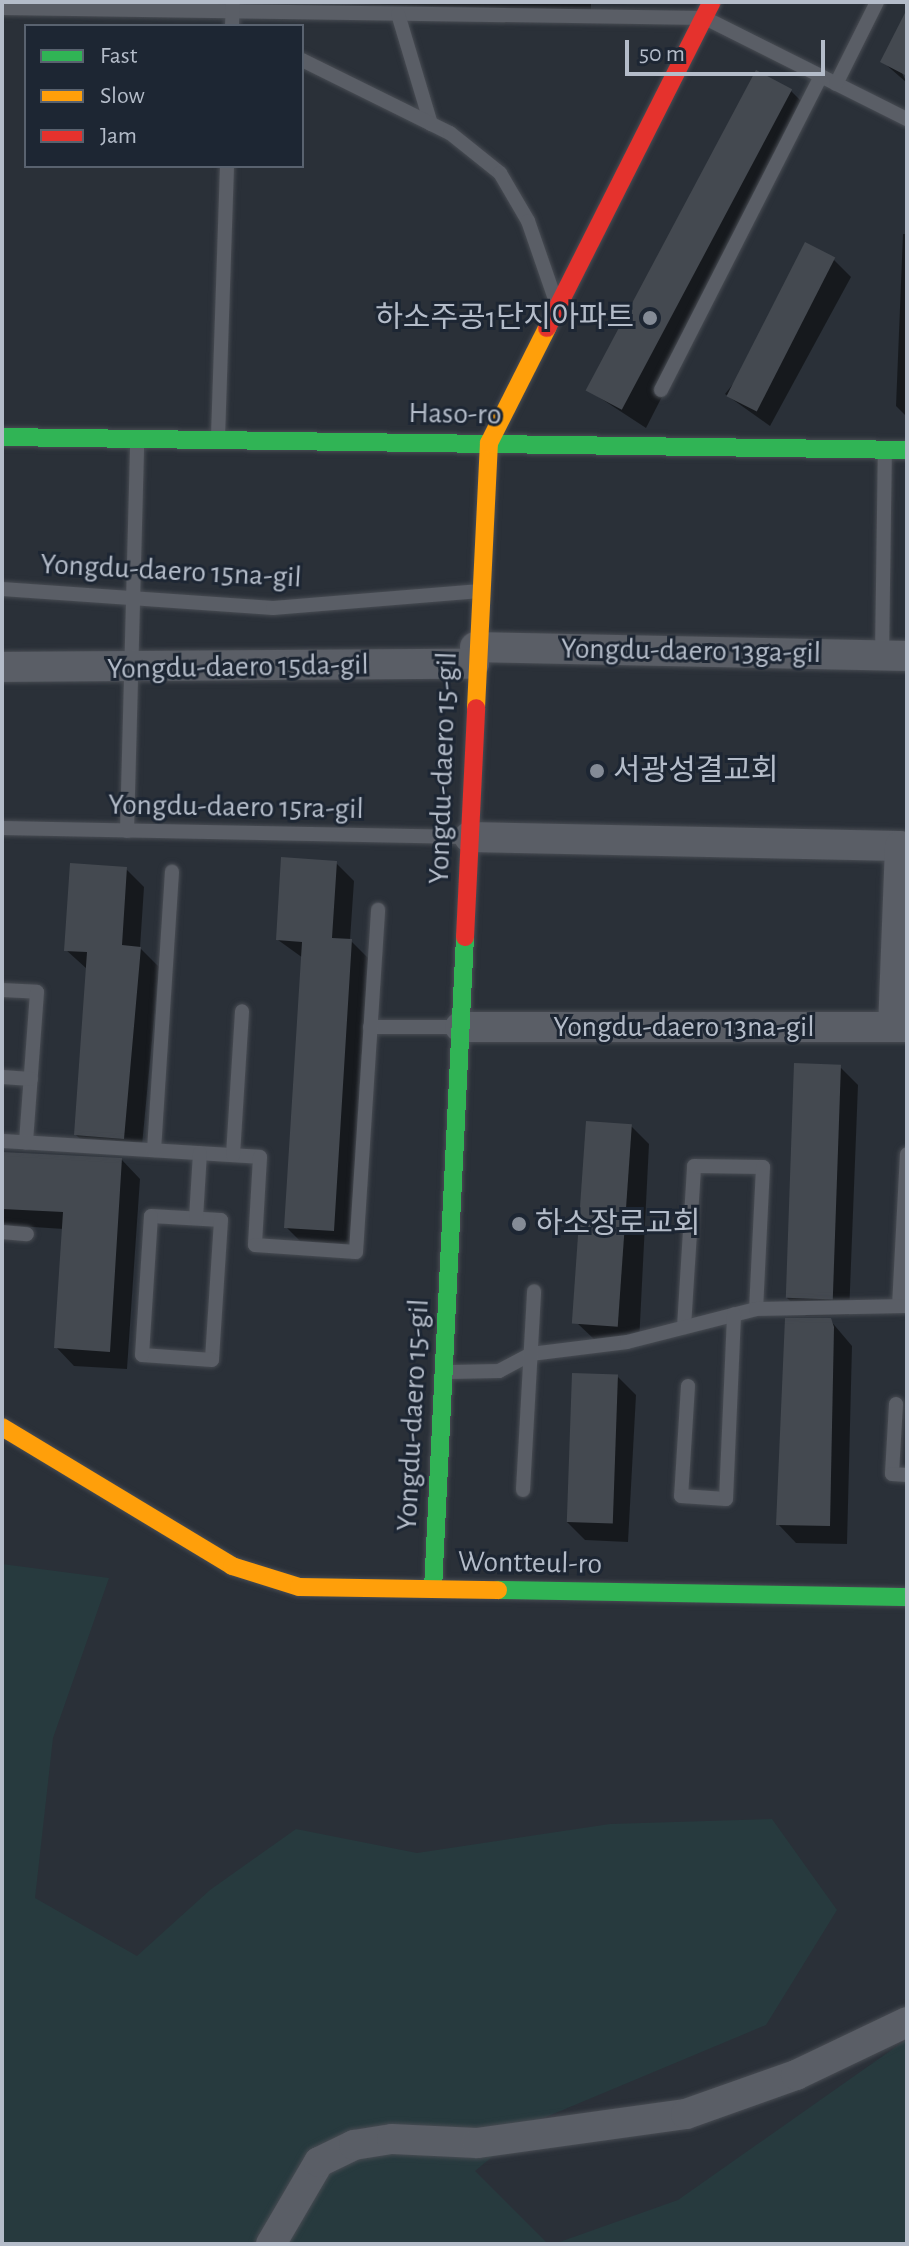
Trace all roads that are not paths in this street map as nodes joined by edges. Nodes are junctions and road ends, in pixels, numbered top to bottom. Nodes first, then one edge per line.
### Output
1 (877, 2) edge
2 (2, 8) edge
3 (708, 10) edge
4 (233, 13) edge
5 (398, 14) junction
6 (304, 61) edge
7 (821, 76) junction
8 (836, 84) junction
9 (907, 119) edge
10 (431, 124) junction
11 (227, 168) edge
12 (558, 308) junction
13 (661, 390) dead end
14 (2, 437) edge
15 (137, 438) junction
16 (218, 438) junction
17 (489, 443) junction
18 (885, 450) junction
19 (907, 450) edge
20 (2, 589) edge
21 (482, 591) junction
22 (133, 594) junction
23 (474, 655) junction
24 (894, 656) edge
25 (2, 667) edge
26 (131, 669) junction
27 (2, 828) edge
28 (127, 831) junction
29 (469, 837) junction
30 (172, 872) dead end
31 (378, 910) dead end
32 (2, 990) edge
33 (242, 1011) dead end
34 (370, 1027) junction
35 (460, 1027) junction
36 (900, 1027) edge
37 (2, 1077) edge
38 (31, 1079) junction
39 (2, 1141) edge
40 (26, 1143) junction
41 (154, 1150) junction
42 (200, 1153) junction
43 (907, 1154) edge
44 (233, 1155) junction
45 (196, 1218) junction
46 (2, 1232) edge
47 (27, 1234) dead end
48 (534, 1291) dead end
49 (903, 1306) edge
50 (756, 1309) junction
51 (734, 1314) junction
52 (684, 1327) junction
53 (531, 1354) junction
54 (443, 1372) junction
55 (688, 1386) dead end
56 (896, 1404) dead end
57 (2, 1427) edge
58 (907, 1475) edge
59 (523, 1490) dead end
60 (433, 1589) junction
61 (907, 1597) edge
62 (907, 2022) edge
63 (271, 2244) edge

1 - 8 lane
2 - 4 lane
3 - 5 lane
3 - 7 lane
3 - 12 street, Yongdu-daero 15-gil
4 - 5 lane
5 - 10 lane
6 - 10 lane
7 - 8 lane
7 - 13 lane
8 - 9 lane
10 - 12 lane
11 - 16 lane
12 - 17 street, Yongdu-daero 15-gil
14 - 15 street, Haso-ro
15 - 16 street, Haso-ro
15 - 22 lane
16 - 17 street, Haso-ro
17 - 18 street, Haso-ro
17 - 21 street, Yongdu-daero 15-gil
18 - 19 street, Haso-ro
18 - 24 lane
20 - 22 lane, Yongdu-daero 15na-gil
21 - 22 lane, Yongdu-daero 15na-gil
21 - 23 street, Yongdu-daero 15-gil
22 - 26 lane
23 - 24 street, Yongdu-daero 13ga-gil
23 - 26 street, Yongdu-daero 15da-gil
23 - 29 street, Yongdu-daero 15-gil
25 - 26 street, Yongdu-daero 15da-gil
26 - 28 lane
27 - 28 lane, Yongdu-daero 15ra-gil
28 - 29 lane, Yongdu-daero 15ra-gil
29 - 35 street, Yongdu-daero 15-gil
29 - 36 street
30 - 41 lane
31 - 34 lane
32 - 38 lane
33 - 44 lane
34 - 35 lane
34 - 44 lane
35 - 36 street, Yongdu-daero 13na-gil
35 - 54 street, Yongdu-daero 15-gil
37 - 38 lane
38 - 40 lane
39 - 40 lane
40 - 41 lane
41 - 42 lane
42 - 44 lane
42 - 45 lane
43 - 49 lane
45 - 45 lane
46 - 47 lane
48 - 53 lane
49 - 50 lane
50 - 51 lane
50 - 52 lane
51 - 52 lane
51 - 55 lane
52 - 53 lane
53 - 54 lane
53 - 59 lane
54 - 60 street, Yongdu-daero 15-gil
56 - 58 lane
57 - 60 street, Wontteul-ro
60 - 61 street, Wontteul-ro
62 - 63 street

